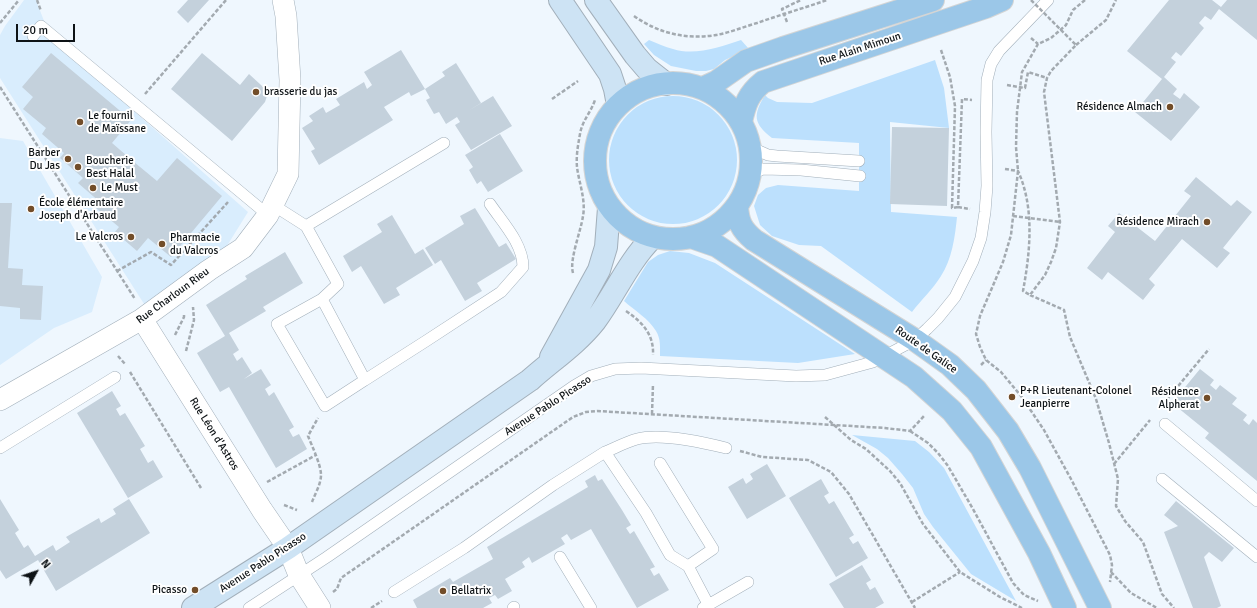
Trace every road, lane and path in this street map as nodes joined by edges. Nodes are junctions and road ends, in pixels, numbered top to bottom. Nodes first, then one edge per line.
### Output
1 (19, 0) edge
2 (226, 0) edge
3 (283, 0) edge
4 (560, 0) edge
5 (596, 0) edge
6 (801, 0) edge
7 (827, 0) edge
8 (933, 0) edge
9 (1002, 0) edge
10 (1031, 0) edge
11 (1048, 0) edge
12 (1085, 0) edge
13 (1116, 0) edge
14 (632, 14) dead end
15 (784, 14) junction
16 (787, 22) dead end
17 (0, 23) edge
18 (33, 36) dead end
19 (1076, 45) junction
20 (941, 50) dead end
21 (1047, 78) junction
22 (578, 81) dead end
23 (666, 84) junction
24 (1007, 85) dead end
25 (0, 87) edge
26 (1019, 87) junction
27 (702, 88) junction
28 (596, 95) dead end
29 (552, 99) dead end
30 (974, 100) dead end
31 (136, 105) junction
32 (618, 105) junction
33 (741, 122) junction
34 (444, 143) dead end
35 (750, 147) junction
36 (948, 151) dead end
37 (954, 152) junction
38 (859, 161) dead end
39 (1005, 169) dead end
40 (1018, 171) junction
41 (751, 174) junction
42 (860, 176) dead end
43 (239, 191) junction
44 (490, 204) dead end
45 (737, 206) junction
46 (958, 207) junction
47 (609, 208) junction
48 (270, 210) junction
49 (972, 210) dead end
50 (1013, 216) junction
51 (1029, 218) junction
52 (1060, 222) junction
53 (306, 226) junction
54 (691, 237) junction
55 (652, 238) junction
56 (171, 265) junction
57 (174, 270) dead end
58 (117, 271) junction
59 (574, 274) dead end
60 (1030, 295) junction
61 (322, 300) junction
62 (193, 305) dead end
63 (624, 309) dead end
64 (184, 310) dead end
65 (144, 318) junction
66 (172, 337) dead end
67 (105, 340) junction
68 (915, 340) junction
69 (1209, 349) dead end
70 (185, 354) dead end
71 (884, 357) junction
72 (653, 358) dead end
73 (548, 364) junction
74 (115, 378) dead end
75 (653, 378) dead end
76 (365, 380) junction
77 (0, 400) edge
78 (325, 406) junction
79 (652, 414) dead end
80 (825, 417) dead end
81 (1165, 424) dead end
82 (910, 430) dead end
83 (0, 448) edge
84 (726, 448) joint
85 (605, 452) junction
86 (316, 455) junction
87 (660, 463) dead end
88 (1114, 464) junction
89 (1162, 479) dead end
90 (261, 485) dead end
91 (201, 488) dead end
92 (1257, 501) edge
93 (312, 502) dead end
94 (288, 548) junction
95 (560, 557) dead end
96 (1257, 557) edge
97 (688, 566) junction
98 (960, 572) junction
99 (1111, 572) junction
100 (299, 575) junction
101 (341, 578) dead end
102 (748, 582) dead end
103 (1109, 586) dead end
104 (394, 592) dead end
105 (324, 601) edge
106 (1039, 601) dead end
107 (912, 602) junction
108 (705, 606) edge
109 (193, 608) edge
110 (249, 608) edge
111 (591, 608) edge
112 (915, 608) edge
113 (1022, 608) edge
114 (1065, 608) edge
115 (1100, 608) edge
116 (1157, 608) edge
117 (1174, 608) edge

1 - 17 path
2 - 31 path
3 - 48 street, Rue Charloun Rieu
4 - 32 main road
5 - 23 main road
6 - 15 path
7 - 15 path
8 - 27 main road
9 - 33 main road, Rue Alain Mimoun
10 - 19 path, bridge
11 - 68 lane, Avenue Pablo Picasso
12 - 26 path
13 - 19 path
14 - 15 path
15 - 16 path
18 - 31 lane
19 - 21 path
20 - 37 path
21 - 26 path
21 - 52 path
22 - 29 path
23 - 27 main road
23 - 32 main road
24 - 26 path
25 - 58 path
26 - 40 path
27 - 33 main road
28 - 59 path
30 - 46 path
31 - 43 lane
32 - 47 main road
33 - 35 main road
34 - 53 lane
35 - 38 lane
35 - 41 main road
36 - 37 path
37 - 46 path
39 - 40 path
40 - 50 path
40 - 51 path
41 - 42 lane
41 - 45 main road
43 - 48 lane
43 - 56 path
44 - 76 lane
45 - 54 main road
45 - 68 main road, Route de Galice
46 - 49 path
47 - 55 main road
47 - 73 main road, Avenue Pablo Picasso
48 - 53 lane
48 - 65 street, Rue Charloun Rieu
50 - 51 path
50 - 99 path
51 - 52 path
51 - 60 path
52 - 60 path
53 - 61 lane
54 - 55 main road
54 - 71 main road
55 - 73 main road, Avenue Pablo Picasso
56 - 57 path
56 - 58 path
58 - 65 path
60 - 88 path
61 - 76 lane
61 - 78 lane
62 - 70 path
63 - 72 path
64 - 66 path
65 - 67 street, Rue Charloun Rieu
65 - 94 street, Rue Léon d'Astros
67 - 77 street, Rue Charloun Rieu
67 - 91 path
68 - 71 lane, Avenue Pablo Picasso
68 - 115 main road, Route de Galice
69 - 88 path
71 - 100 lane, Avenue Pablo Picasso
71 - 114 main road
73 - 94 main road, Avenue Pablo Picasso
74 - 83 lane
75 - 79 path
76 - 78 lane
78 - 86 path
80 - 98 path
81 - 92 lane
82 - 106 path
84 - 85 lane
84 - 107 path
85 - 97 lane
85 - 104 lane
86 - 90 path
86 - 93 path
87 - 97 lane
88 - 117 path
89 - 96 lane
94 - 100 street, Rue Léon d'Astros
94 - 109 main road, Avenue Pablo Picasso
95 - 111 lane
97 - 108 lane
98 - 107 path
98 - 113 path
99 - 103 path
99 - 116 path
100 - 105 street, Rue Léon d'Astros
100 - 110 lane, Avenue Pablo Picasso
101 - 105 path
102 - 108 lane
107 - 112 path

